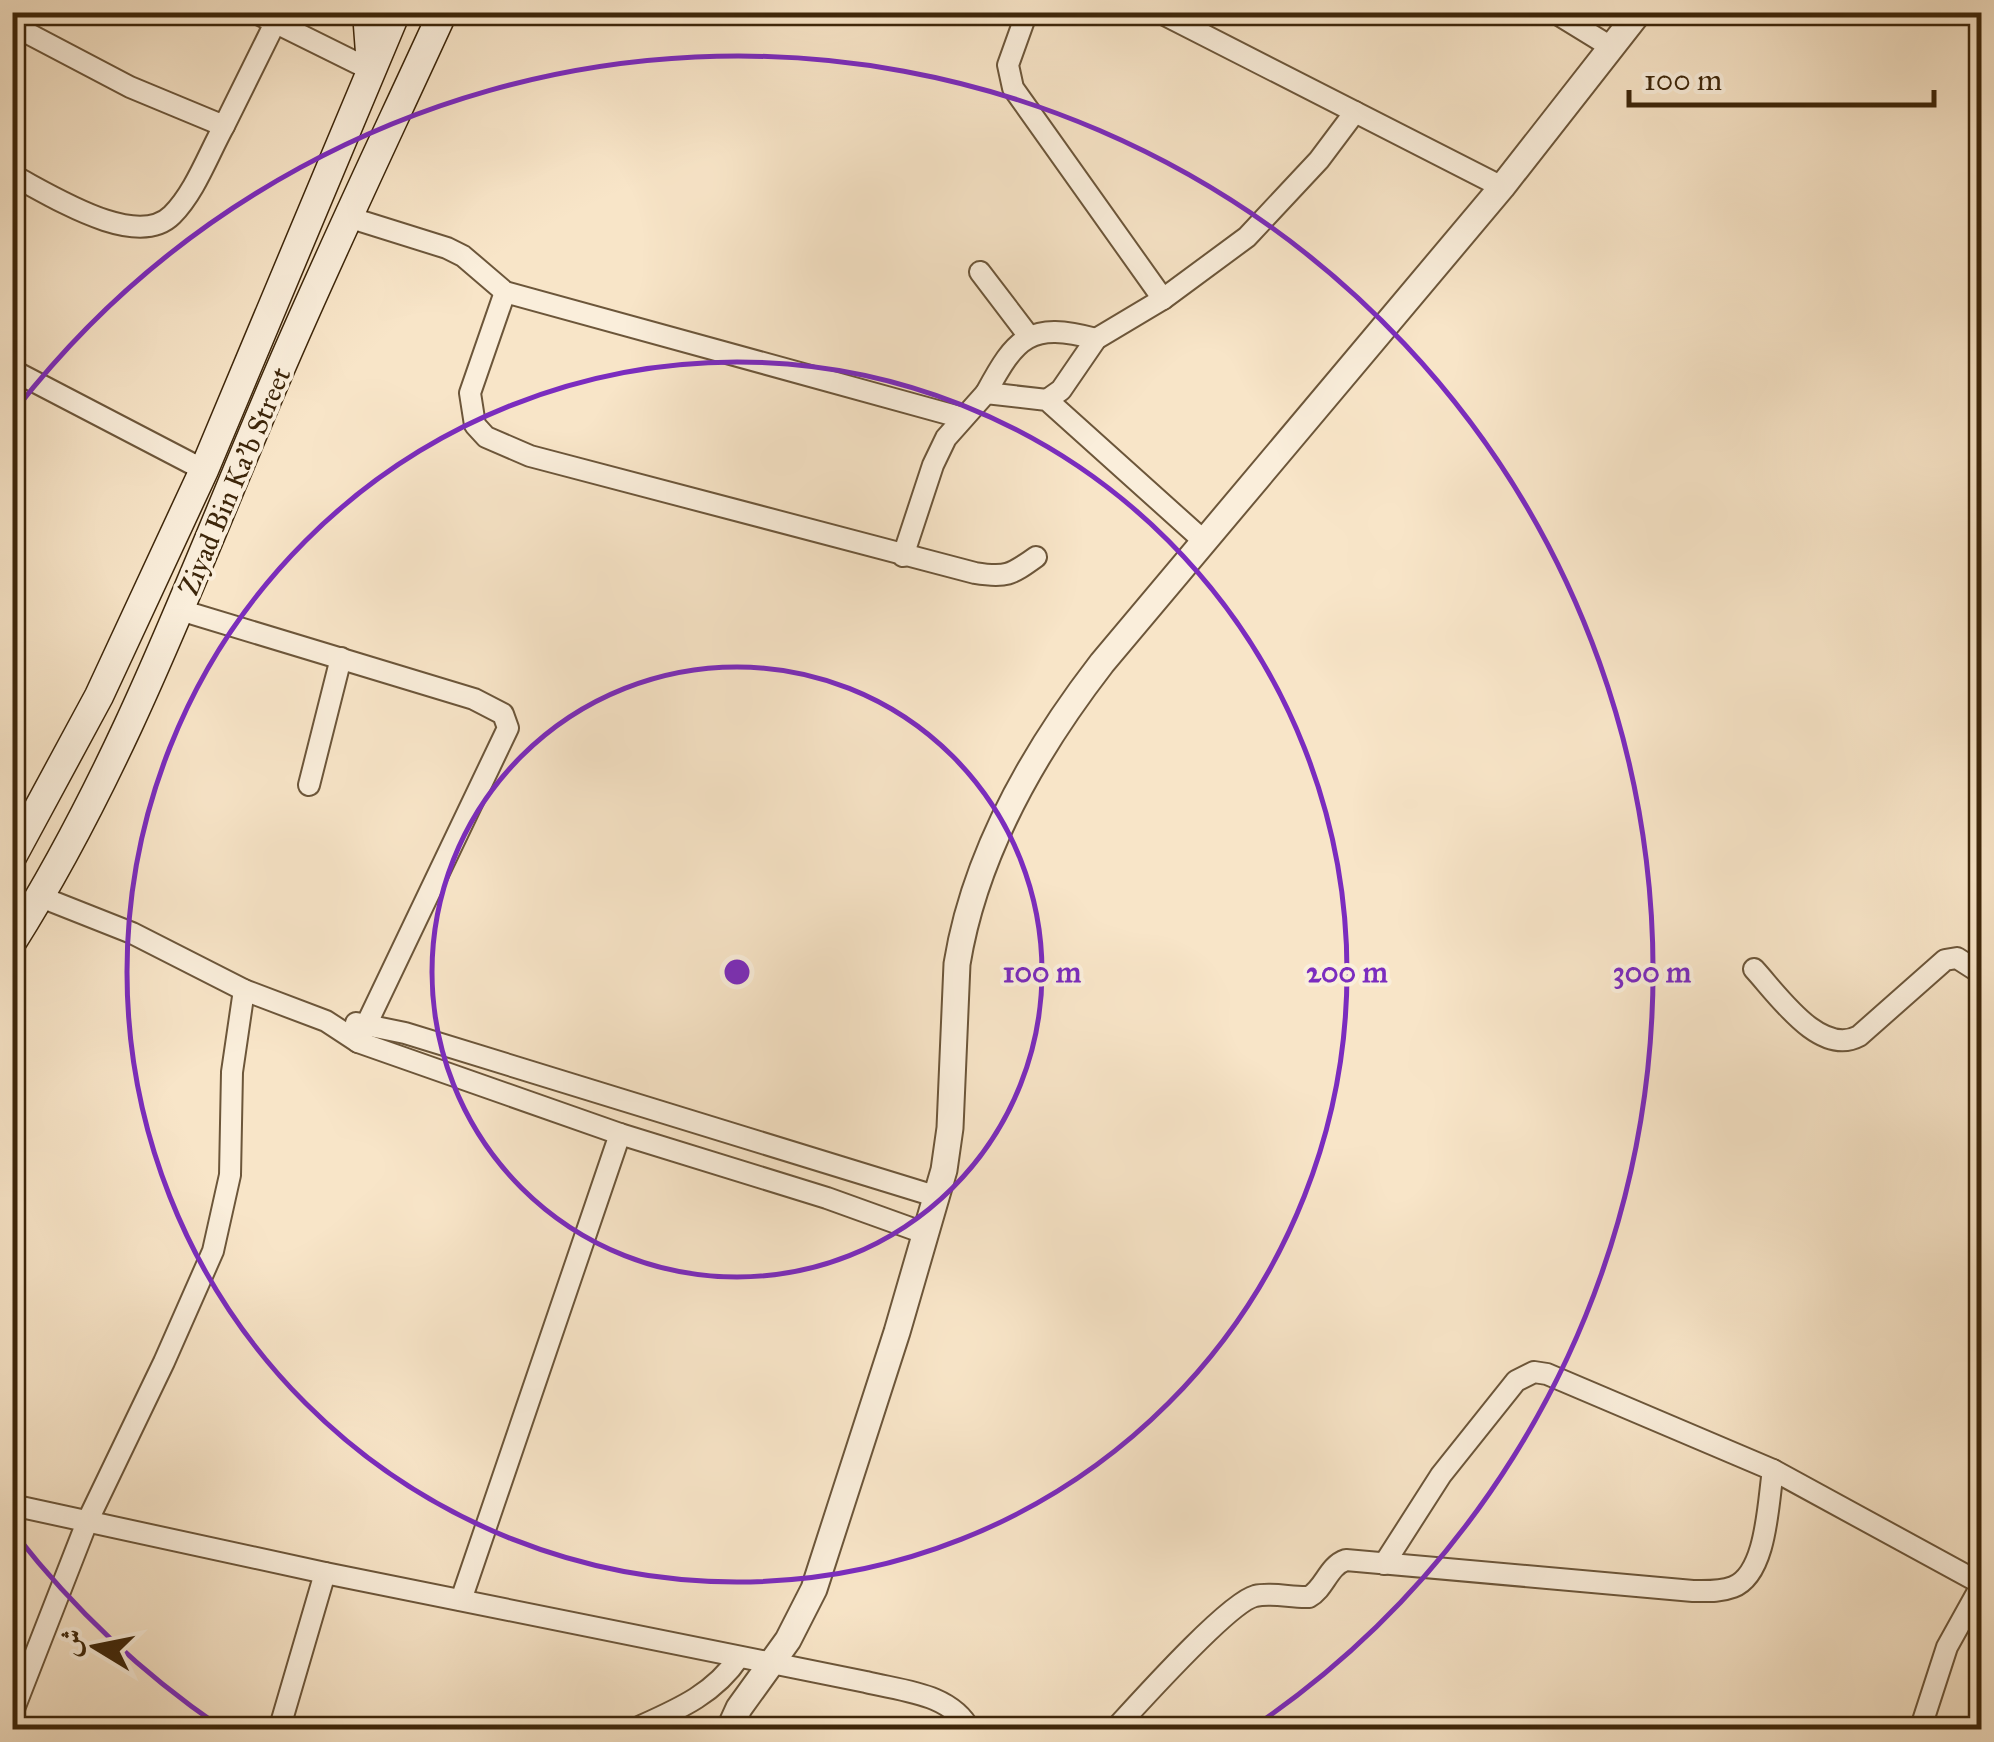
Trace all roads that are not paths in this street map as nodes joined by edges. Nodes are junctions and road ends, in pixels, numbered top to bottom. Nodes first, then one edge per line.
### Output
1 (254, 12) edge
2 (368, 12) edge
3 (396, 12) edge
4 (443, 12) edge
5 (1027, 12) edge
6 (1160, 12) edge
7 (1554, 12) edge
8 (1639, 12) edge
9 (274, 23) junction
10 (12, 25) edge
11 (1612, 47) junction
12 (371, 70) junction
13 (1355, 112) junction
14 (224, 126) junction
15 (12, 176) edge
16 (1502, 188) junction
17 (348, 217) junction
18 (980, 272) dead end
19 (506, 292) junction
20 (1163, 299) junction
21 (1028, 335) junction
22 (1096, 339) junction
23 (12, 370) edge
24 (986, 394) junction
25 (1047, 400) junction
26 (963, 418) junction
27 (204, 470) junction
28 (1204, 542) junction
29 (903, 556) junction
30 (1036, 557) dead end
31 (180, 610) junction
32 (340, 658) junction
33 (309, 785) dead end
34 (12, 857) edge
35 (41, 897) junction
36 (12, 942) edge
37 (1754, 970) dead end
38 (1982, 974) edge
39 (244, 990) junction
40 (362, 1033) junction
41 (620, 1134) junction
42 (938, 1197) junction
43 (927, 1234) junction
44 (1773, 1470) junction
45 (12, 1505) edge
46 (86, 1522) junction
47 (1384, 1564) junction
48 (325, 1573) junction
49 (462, 1600) junction
50 (739, 1657) junction
51 (771, 1664) junction
52 (12, 1714) edge
53 (279, 1730) edge
54 (632, 1730) edge
55 (729, 1730) edge
56 (970, 1730) edge
57 (1114, 1730) edge
58 (1920, 1730) edge

1 - 9 street
2 - 12 main road
3 - 12 main road, Ziyad Bin Ka'b Street
4 - 17 main road, Ziyad Bin Ka'b Street
5 - 20 street
6 - 13 street
7 - 11 street
8 - 11 street
9 - 12 street
9 - 14 street
10 - 14 street
11 - 16 street
12 - 27 main road, Ziyad Bin Ka'b Street
13 - 16 street
13 - 20 street
14 - 15 street
16 - 28 street
17 - 19 street
17 - 31 main road, Ziyad Bin Ka'b Street
18 - 21 street
19 - 26 street
19 - 29 street
20 - 22 street
21 - 22 street
21 - 24 street
22 - 25 street
23 - 27 street
24 - 25 street
24 - 26 street
25 - 28 street
26 - 29 street
27 - 34 main road, Ziyad Bin Ka'b Street
28 - 42 street
29 - 30 street
31 - 32 street
31 - 35 main road, Ziyad Bin Ka'b Street
32 - 33 street
32 - 40 street
35 - 36 main road, Ziyad Bin Ka'b Street
35 - 39 street
37 - 38 street
39 - 40 street
39 - 46 street
40 - 41 street
40 - 42 street
41 - 43 street
41 - 49 street
42 - 43 street
43 - 51 street
44 - 47 street
44 - 47 street
44 - 58 street
45 - 46 street
46 - 48 street
46 - 52 street
47 - 57 street
48 - 49 street
48 - 53 street
49 - 50 street
50 - 51 street
50 - 54 street
51 - 55 street
51 - 56 street

